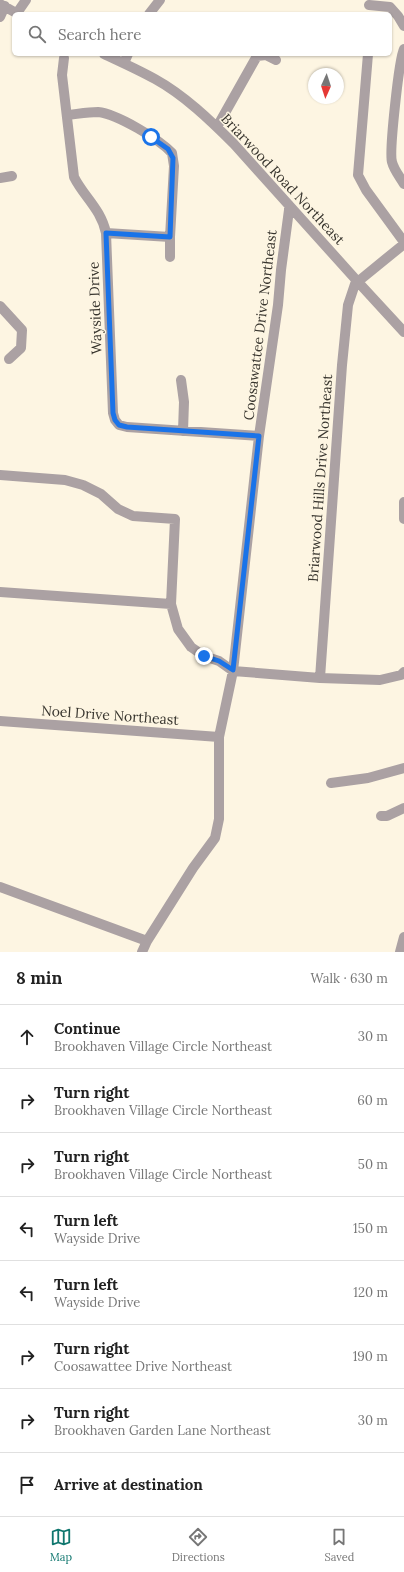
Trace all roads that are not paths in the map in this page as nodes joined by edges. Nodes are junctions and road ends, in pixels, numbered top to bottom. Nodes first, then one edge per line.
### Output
1 (26, 0) edge
2 (160, 0) edge
3 (389, 3) edge
4 (1, 5) edge
5 (370, 6) edge
6 (14, 12) edge
7 (19, 12) edge
8 (151, 12) edge
9 (0, 17) edge
10 (404, 26) edge
11 (404, 49) edge
12 (115, 56) edge
13 (258, 56) edge
14 (268, 56) edge
15 (368, 56) edge
16 (64, 58) dead end
17 (126, 59) edge
18 (276, 60) dead end
19 (67, 115) junction
20 (217, 127) junction
21 (12, 176) dead end
22 (0, 178) edge
23 (404, 184) edge
24 (288, 204) junction
25 (106, 233) junction
26 (170, 237) junction
27 (403, 240) edge
28 (170, 257) dead end
29 (358, 282) junction
30 (0, 306) edge
31 (404, 332) edge
32 (9, 359) dead end
33 (181, 380) dead end
34 (183, 431) junction
35 (259, 436) junction
36 (0, 475) edge
37 (404, 502) edge
38 (404, 519) edge
39 (0, 592) edge
40 (171, 604) junction
41 (233, 670) junction
42 (404, 672) edge
43 (320, 678) junction
44 (0, 721) edge
45 (219, 737) junction
46 (404, 768) edge
47 (331, 783) dead end
48 (404, 808) edge
49 (381, 816) dead end
50 (0, 887) edge
51 (404, 937) edge
52 (147, 941) junction
53 (142, 952) edge
54 (400, 952) edge

1 - 7 street
2 - 8 street
3 - 5 street
3 - 10 street
4 - 6 street
4 - 9 street
11 - 23 street
12 - 17 street, Briarwood Road Northeast
13 - 20 street
14 - 18 street
15 - 27 street
16 - 19 street, Wayside Drive
17 - 20 street, Briarwood Road Northeast
19 - 25 street, Wayside Drive
19 - 26 street
20 - 24 street, Briarwood Road Northeast
21 - 22 street
24 - 29 street, Briarwood Road Northeast
24 - 35 street, Coosawattee Drive Northeast
25 - 26 street
25 - 34 street, Wayside Drive
26 - 28 street
27 - 29 street
29 - 31 street, Briarwood Road Northeast
29 - 43 street, Briarwood Hills Drive Northeast
30 - 32 street
33 - 34 street
34 - 35 street, Wayside Drive
35 - 41 street, Coosawattee Drive Northeast
36 - 40 street
37 - 38 street
39 - 40 street
40 - 41 street
41 - 43 street
41 - 45 street, Coosawattee Drive Northeast
42 - 43 street
44 - 45 street, Noel Drive Northeast
45 - 52 street, Coosawattee Drive Northeast
46 - 47 street
48 - 49 street
50 - 52 street
51 - 54 street
52 - 53 street, Coosawattee Drive Northeast

